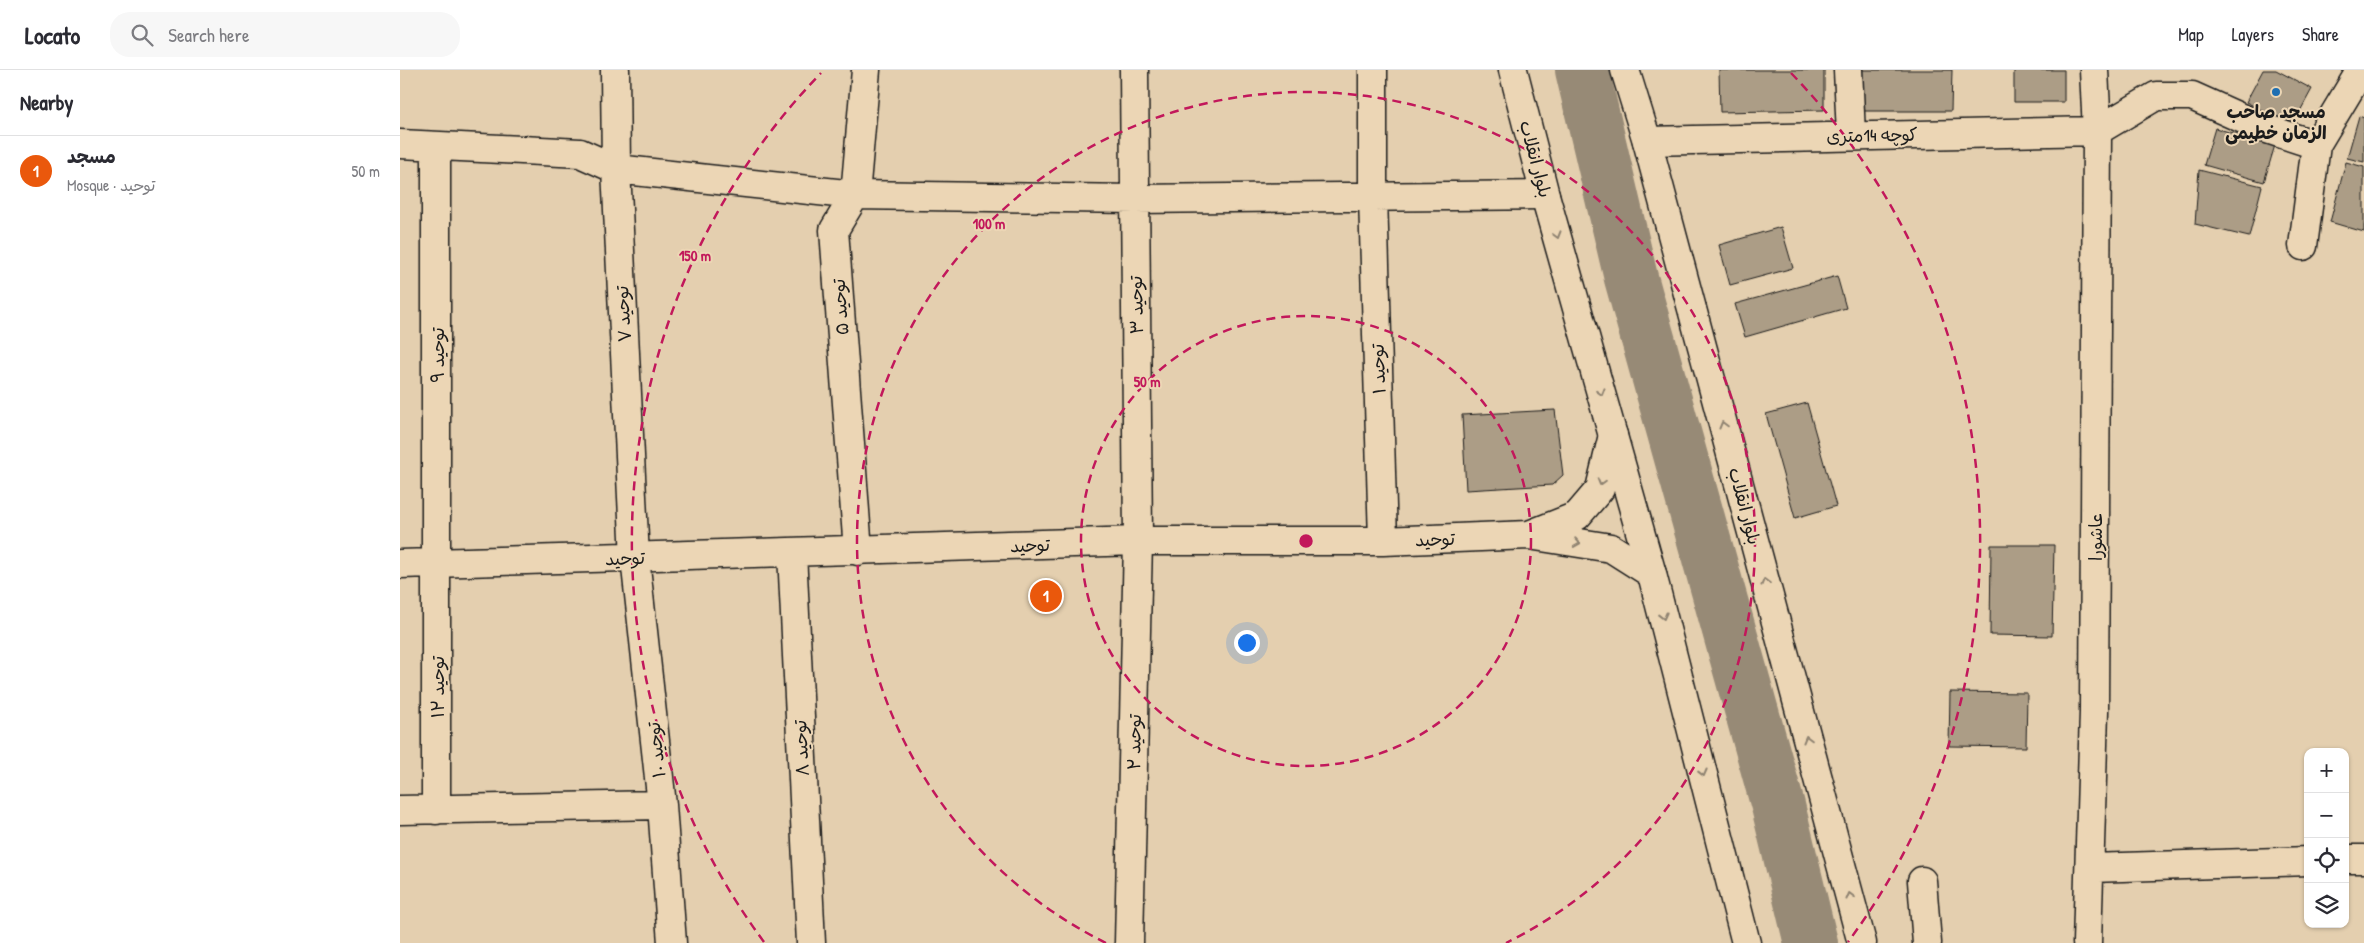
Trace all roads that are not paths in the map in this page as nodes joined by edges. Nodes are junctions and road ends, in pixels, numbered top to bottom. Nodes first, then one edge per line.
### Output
1 (615, 70) edge
2 (866, 70) edge
3 (1134, 70) edge
4 (1373, 70) edge
5 (1513, 70) edge
6 (1625, 70) edge
7 (1848, 70) edge
8 (2094, 70) edge
9 (2361, 70) edge
10 (2097, 131) junction
11 (1851, 135) junction
12 (1647, 141) junction
13 (400, 144) edge
14 (2316, 145) junction
15 (436, 147) junction
16 (616, 169) junction
17 (1545, 194) junction
18 (856, 195) junction
19 (1373, 196) junction
20 (1135, 199) junction
21 (2303, 246) dead end
22 (1613, 435) junction
23 (1529, 535) junction
24 (1138, 541) junction
25 (1383, 541) junction
26 (858, 551) junction
27 (792, 553) junction
28 (636, 558) junction
29 (400, 564) edge
30 (437, 564) junction
31 (1652, 574) junction
32 (662, 805) junction
33 (400, 810) edge
34 (436, 810) junction
35 (2349, 859) edge
36 (2364, 859) edge
37 (2304, 861) edge
38 (2091, 868) junction
39 (1922, 881) dead end
40 (672, 943) edge
41 (810, 943) edge
42 (1129, 943) edge
43 (1746, 943) edge
44 (1862, 943) edge
45 (1927, 943) edge
46 (2087, 943) edge

1 - 16 street, توحید ۷
2 - 18 street, توحید ۵
3 - 20 street, توحید ۳
4 - 19 street, توحید ۱
5 - 17 street, بلوار انقلاب
6 - 12 street, بلوار انقلاب
7 - 11 street
8 - 10 street, عاشورا
9 - 14 street
10 - 11 street, کوچه 14متری
10 - 14 street
10 - 38 street, عاشورا
11 - 12 street, کوچه 14متری
44 -> 12 street, بلوار انقلاب
13 - 15 street
14 - 21 street
15 - 16 street
15 - 30 street, توحید ۹
16 - 18 street
16 - 28 street, توحید ۷
17 - 19 street
17 -> 22 street, بلوار انقلاب
18 - 20 street
18 - 26 street, توحید ۵
19 - 20 street
19 - 25 street, توحید ۱
20 - 24 street, توحید ۳
22 -> 23 street
22 - 31 street, بلوار انقلاب
23 - 25 street, توحید
23 -> 31 street, توحید
24 - 25 street, توحید
24 - 26 street, توحید
24 - 42 street, توحید ۲
26 - 27 street, توحید
27 - 28 street, توحید
27 - 41 street, توحید ۸
28 - 30 street, توحید
28 - 32 street, توحید ۱۰
29 - 30 street, توحید
30 - 34 street, توحید ۱۲
31 -> 43 street, بلوار انقلاب
32 - 34 street
32 - 40 street, توحید ۱۰
33 - 34 street
35 - 36 street
37 - 38 street
38 - 46 street, عاشورا
39 - 45 street

